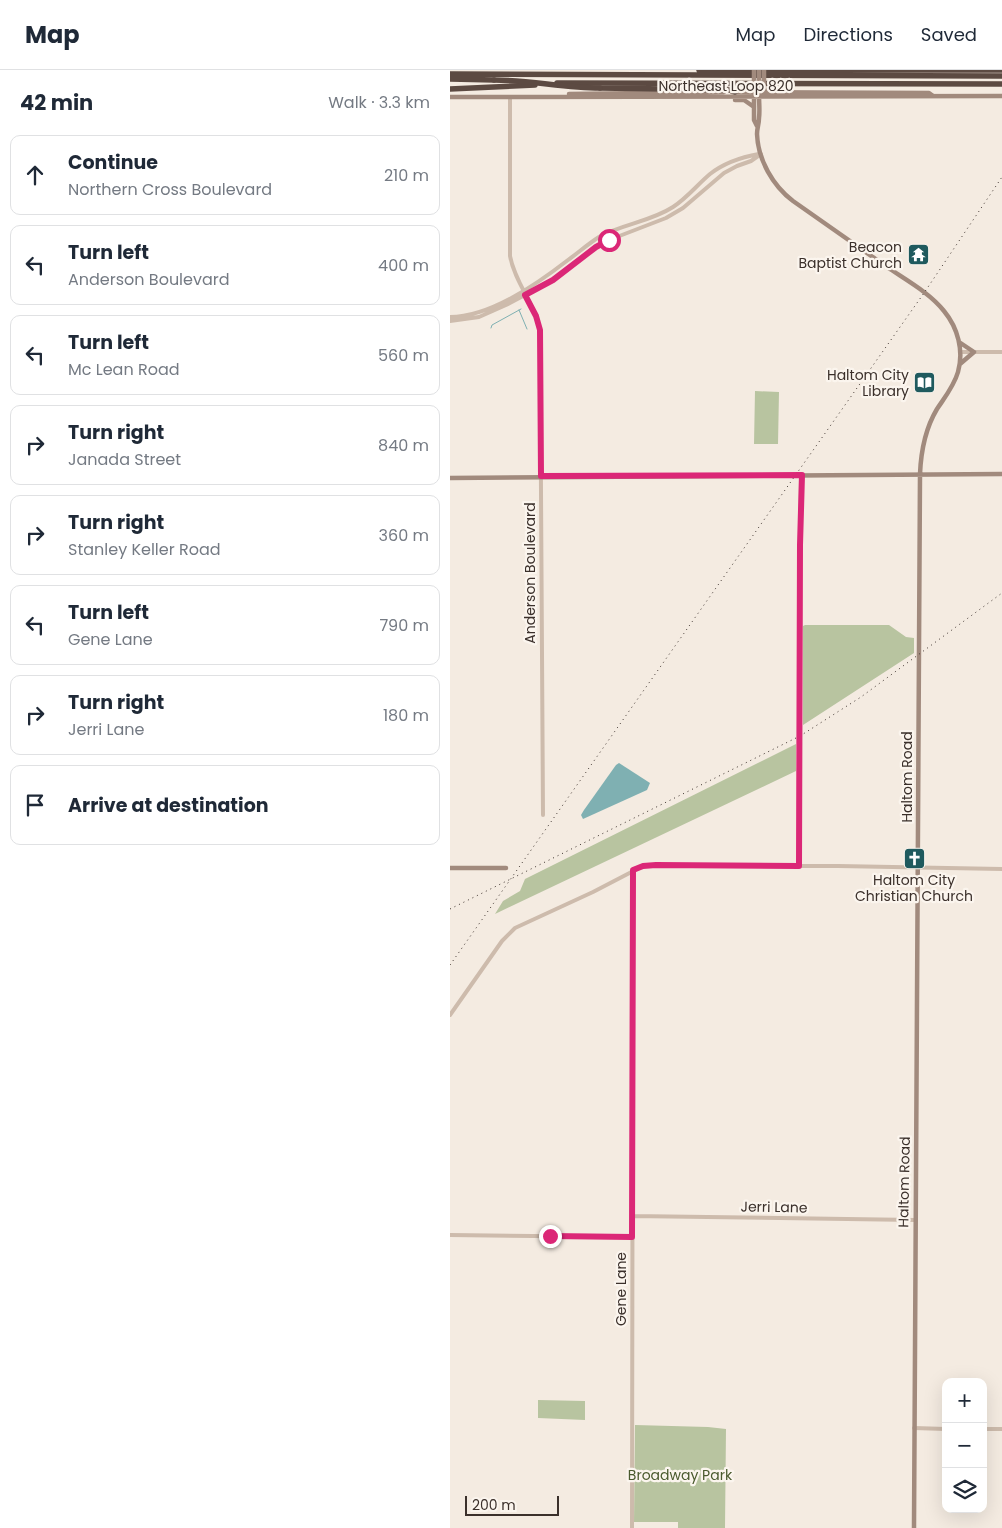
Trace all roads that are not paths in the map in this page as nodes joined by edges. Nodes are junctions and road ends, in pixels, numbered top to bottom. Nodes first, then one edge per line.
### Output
1 (699, 70) edge
2 (759, 70) edge
3 (764, 70) edge
4 (1002, 70) edge
5 (751, 72) edge
6 (450, 74) edge
7 (1002, 76) edge
8 (450, 79) edge
9 (1002, 84) edge
10 (450, 89) edge
11 (735, 92) junction
12 (548, 96) junction
13 (757, 96) junction
14 (933, 96) junction
15 (1002, 96) edge
16 (450, 97) edge
17 (510, 97) junction
18 (702, 97) junction
19 (773, 97) junction
20 (757, 107) junction
21 (761, 154) junction
22 (691, 193) junction
23 (696, 197) junction
24 (524, 293) junction
25 (450, 317) edge
26 (450, 321) edge
27 (958, 341) junction
28 (960, 352) junction
29 (974, 352) junction
30 (1002, 352) edge
31 (960, 364) junction
32 (920, 474) junction
33 (1002, 474) edge
34 (802, 475) junction
35 (541, 476) junction
36 (450, 478) edge
37 (543, 815) dead end
38 (799, 866) junction
39 (450, 868) edge
40 (506, 868) dead end
41 (918, 868) junction
42 (1002, 869) edge
43 (633, 870) junction
44 (450, 1015) edge
45 (632, 1216) junction
46 (915, 1220) junction
47 (450, 1234) edge
48 (632, 1237) junction
49 (914, 1428) junction
50 (942, 1429) edge
51 (987, 1429) edge
52 (1002, 1429) edge
53 (632, 1528) edge
54 (914, 1528) edge

1 - 4 highway
2 - 13 main road, Haltom Road, bridge
3 - 19 main road, bridge
5 - 6 highway
5 - 7 highway
5 - 13 main road, Haltom Road, bridge
8 - 11 highway, bridge
9 - 10 highway
11 - 12 main road
11 - 14 main road
12 - 17 main road, Northeast Loop 820
12 - 18 main road, Northeast Loop 820
13 - 18 main road, Northeast Loop 820
13 - 19 main road, Northeast Loop 820
13 - 20 main road, Haltom Road
14 - 15 main road, Northeast Loop 820
14 - 19 main road, Northeast Loop 820
16 - 17 main road, Northeast Loop 820
17 - 24 street, Anderson Boulevard
18 - 20 main road
19 - 20 main road
20 - 21 main road, Haltom Road
21 - 22 street
21 - 23 street
21 - 27 main road, Haltom Road
22 - 23 street
22 - 24 street
23 - 24 street
24 - 25 street
24 - 26 street
24 - 35 street, Anderson Boulevard
27 - 28 main road, Haltom Road
27 - 29 main road
28 - 29 street
28 - 31 main road, Haltom Road
29 - 30 street
29 - 31 main road
31 - 32 main road, Haltom Road
32 - 33 main road
32 - 34 main road
32 - 41 main road, Haltom Road
34 - 35 main road
34 - 38 street
35 - 36 main road
35 - 37 street, Anderson Boulevard
38 - 41 street
38 - 43 street
39 - 40 main road
41 - 42 street
41 - 46 main road, Haltom Road
43 - 44 street
43 - 45 street, Gene Lane
45 - 46 street, Jerri Lane
45 - 48 street, Gene Lane
46 - 49 main road, Haltom Road
47 - 48 street
48 - 53 street, Gene Lane
49 - 50 street
49 - 54 main road, Haltom Road
51 - 52 street

